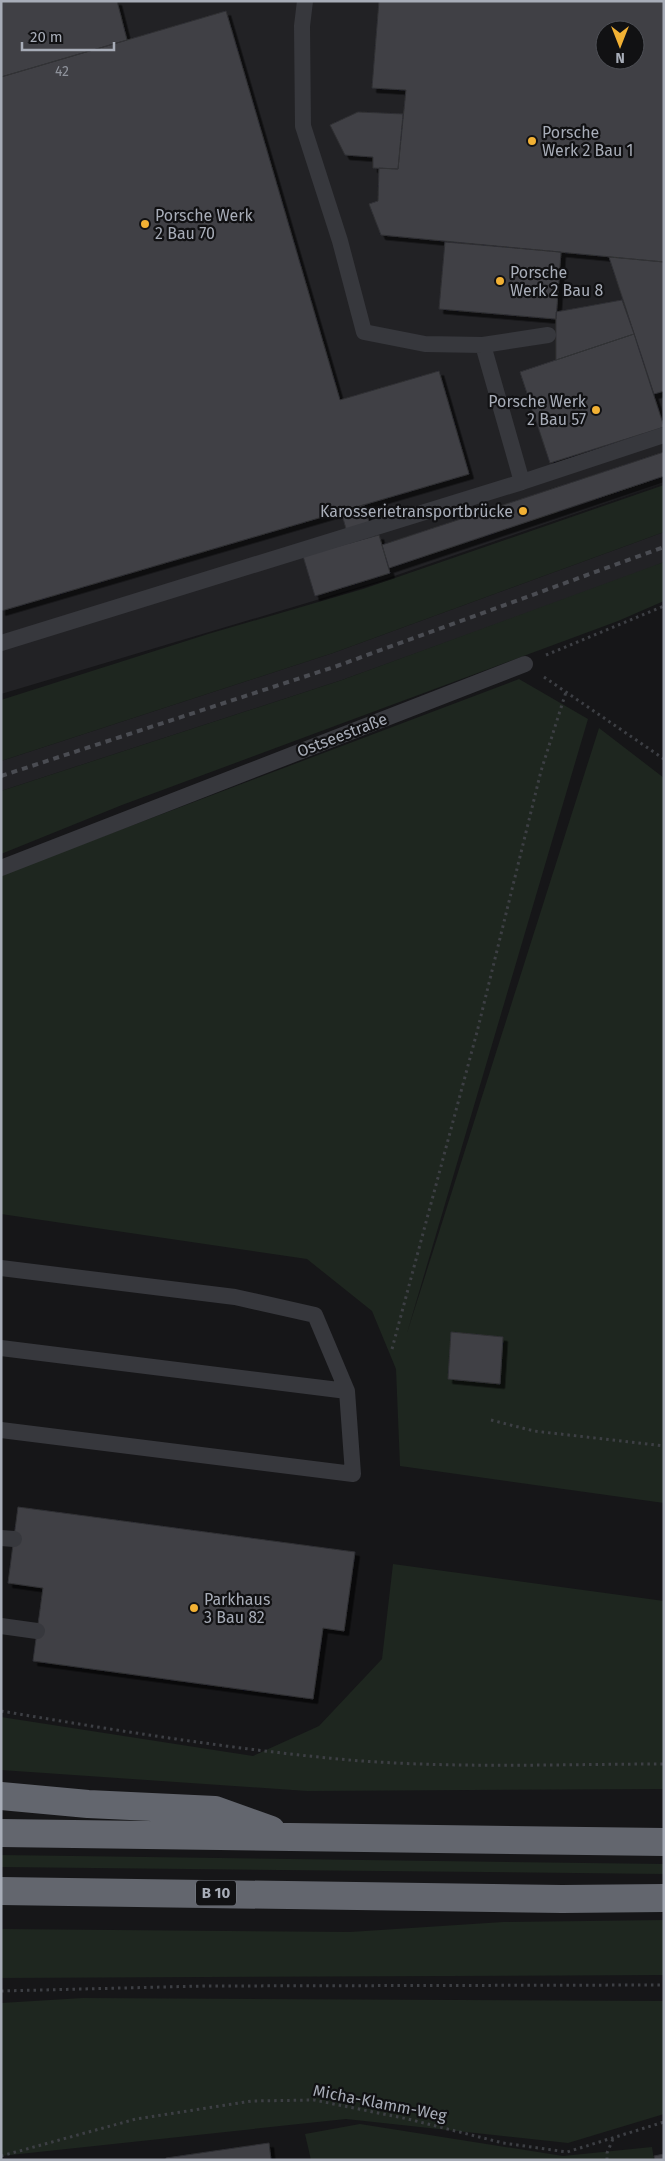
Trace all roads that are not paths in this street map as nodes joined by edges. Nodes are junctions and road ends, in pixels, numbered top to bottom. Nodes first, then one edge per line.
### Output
1 (305, 1) edge
2 (548, 336) dead end
3 (483, 345) junction
4 (664, 435) edge
5 (522, 482) junction
6 (1, 643) edge
7 (525, 664) road end
8 (1, 868) edge
9 (1, 1268) edge
10 (1, 1348) edge
11 (347, 1391) junction
12 (1, 1430) edge
13 (1, 1626) edge
14 (37, 1631) dead end
15 (1, 1796) edge
16 (1, 1833) edge
17 (293, 1838) junction
18 (664, 1842) edge
19 (1, 1891) edge
20 (664, 1898) edge

1 - 3 lane
2 - 3 lane
3 - 5 lane
4 - 5 lane
5 - 6 lane
7 - 8 lane, Ostseestraße
9 - 11 lane
10 - 11 lane
11 - 12 lane
13 - 14 lane
15 - 17 highway
16 - 17 highway
17 - 18 highway
19 - 20 highway, B 10

